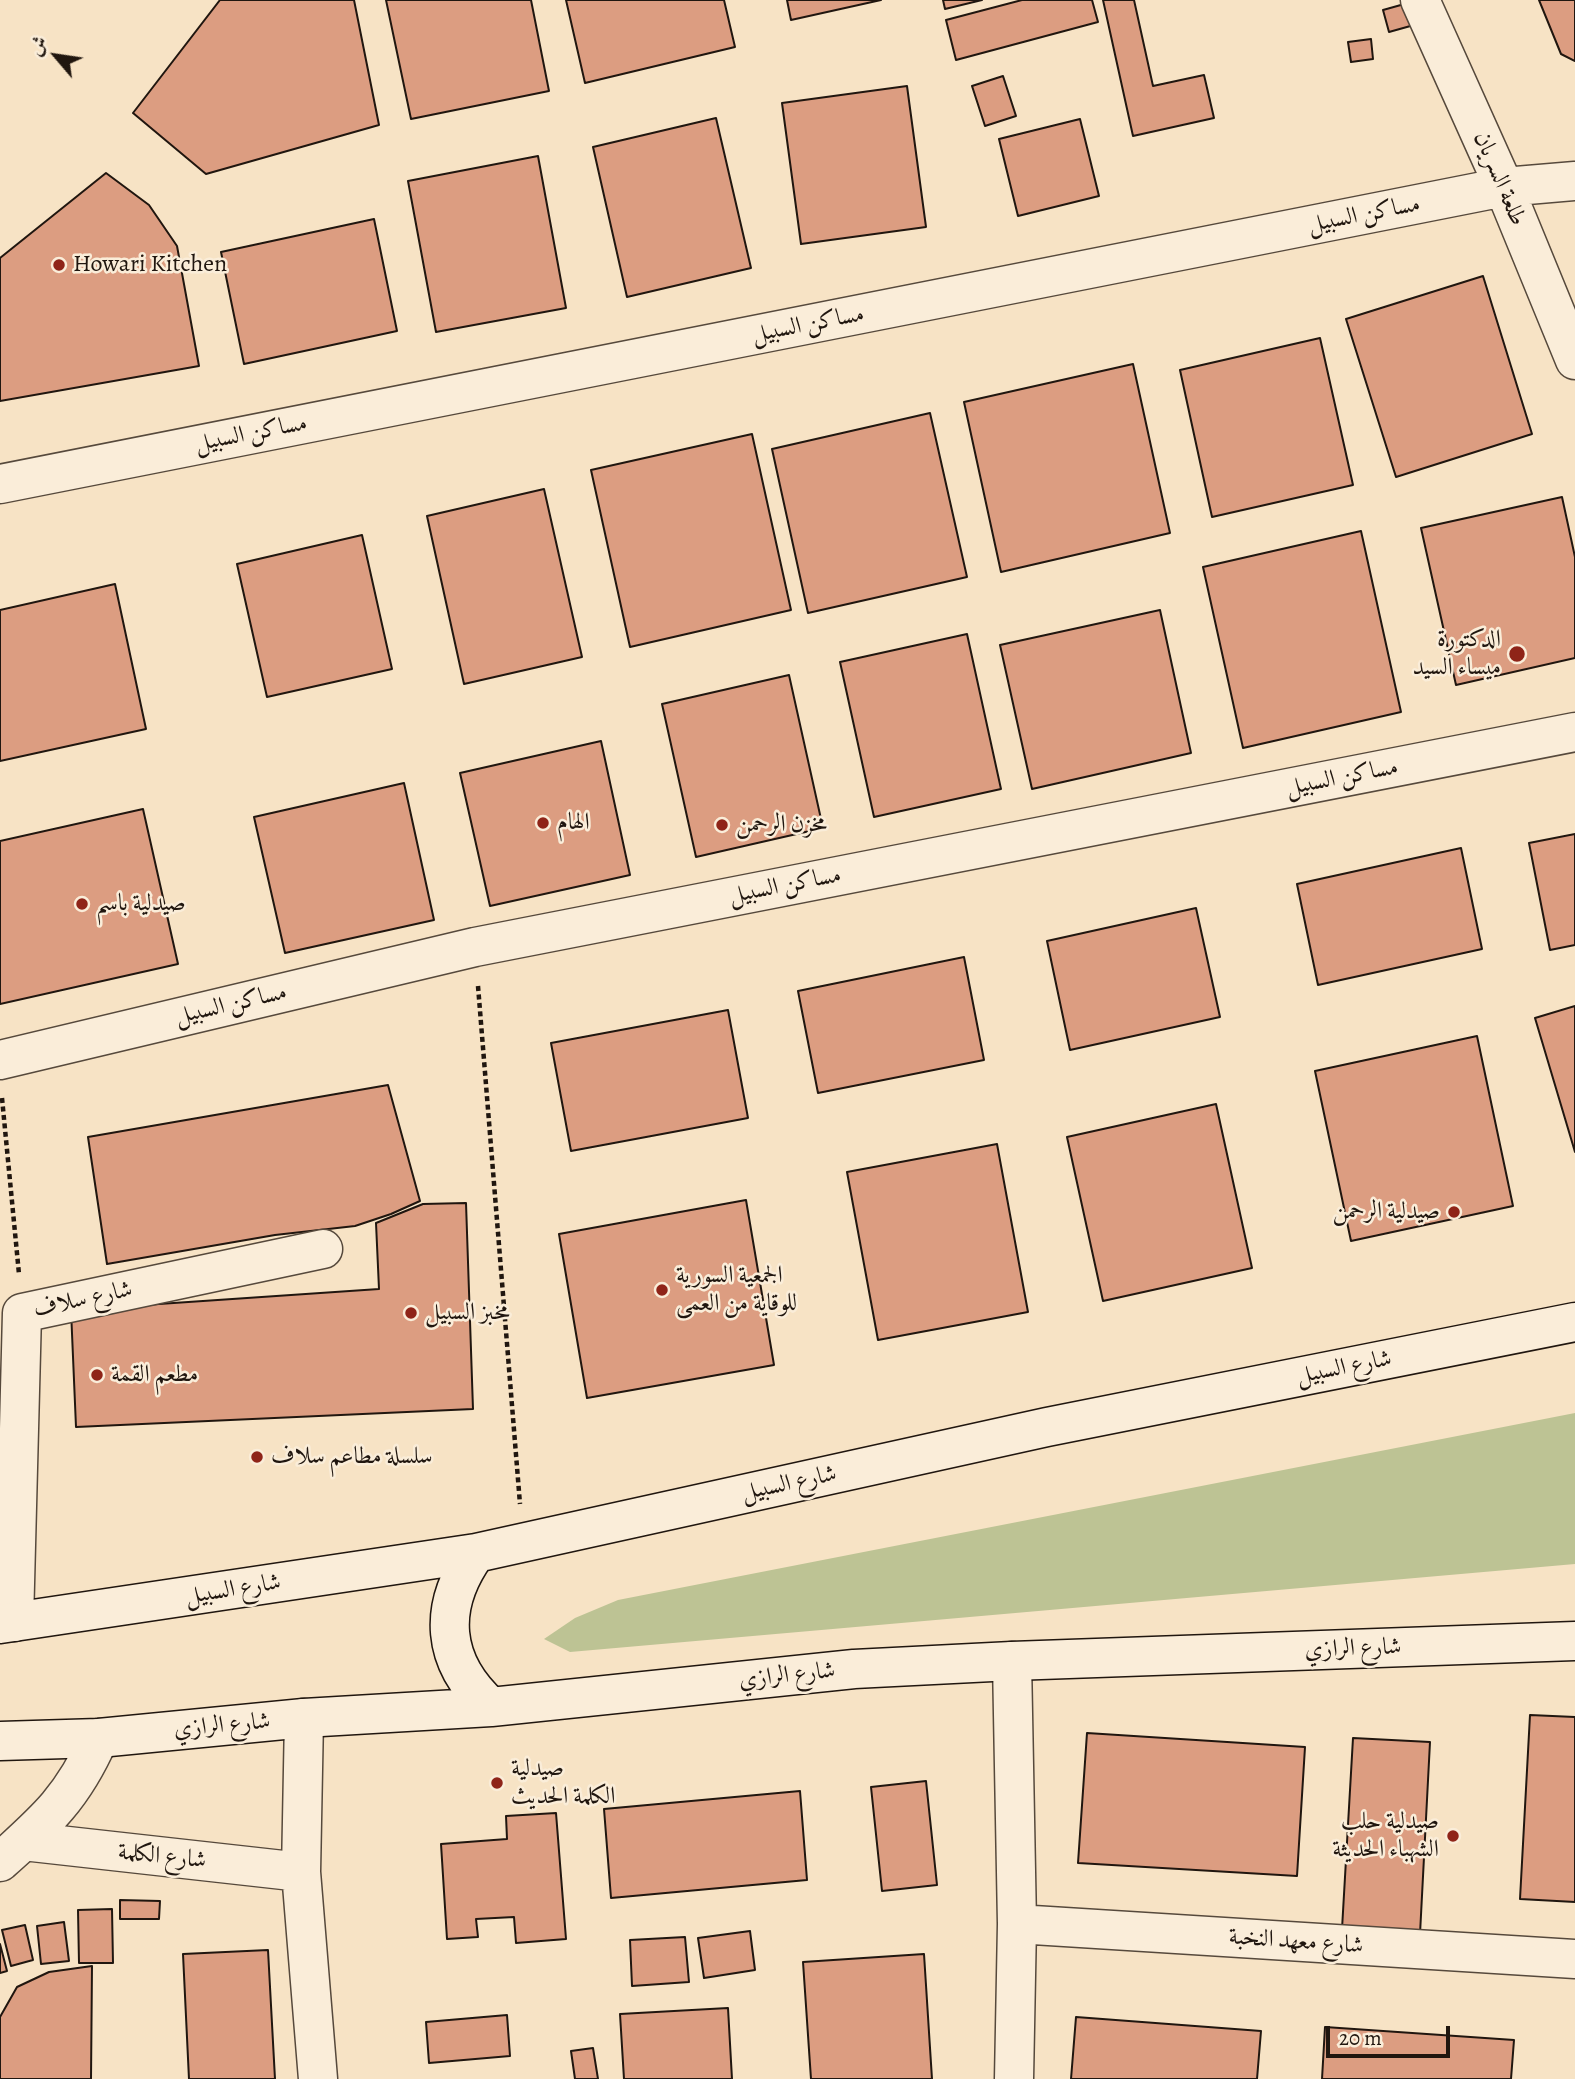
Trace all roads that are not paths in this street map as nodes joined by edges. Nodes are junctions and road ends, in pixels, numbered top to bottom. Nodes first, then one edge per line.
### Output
1 (1420, 0) edge
2 (1575, 156) edge
3 (1575, 181) edge
4 (1503, 187) junction
5 (1575, 360) edge
6 (0, 484) edge
7 (1575, 732) edge
8 (1, 1073) edge
9 (324, 1249) dead end
10 (1575, 1322) edge
11 (476, 1553) junction
12 (7, 1623) edge
13 (1575, 1641) edge
14 (1013, 1661) junction
15 (491, 1707) junction
16 (304, 1718) junction
17 (99, 1738) junction
18 (0, 1741) edge
19 (11, 1852) edge
20 (301, 1872) junction
21 (1017, 1924) junction
22 (1575, 1959) edge
23 (318, 2079) edge
24 (1014, 2079) edge

1 - 4 street, طلعة السريان
2 - 4 street
3 - 4 street, مساكن السبيل
4 - 5 street, طلعة السريان
4 - 6 street, مساكن السبيل
7 - 8 street, مساكن السبيل
9 - 12 street, شارع سلاف
10 - 11 street, شارع السبيل
11 - 12 street, شارع السبيل
11 - 15 street
13 - 14 street, شارع الرازي
14 - 15 street, شارع الرازي
14 - 21 street
15 - 16 street, شارع الرازي
16 - 17 street, شارع الرازي
16 - 20 street
17 - 18 street, شارع الرازي
17 - 19 street
19 - 20 street, شارع الكلمة
20 - 23 street
21 - 22 street, شارع معهد النخبة
21 - 24 street

